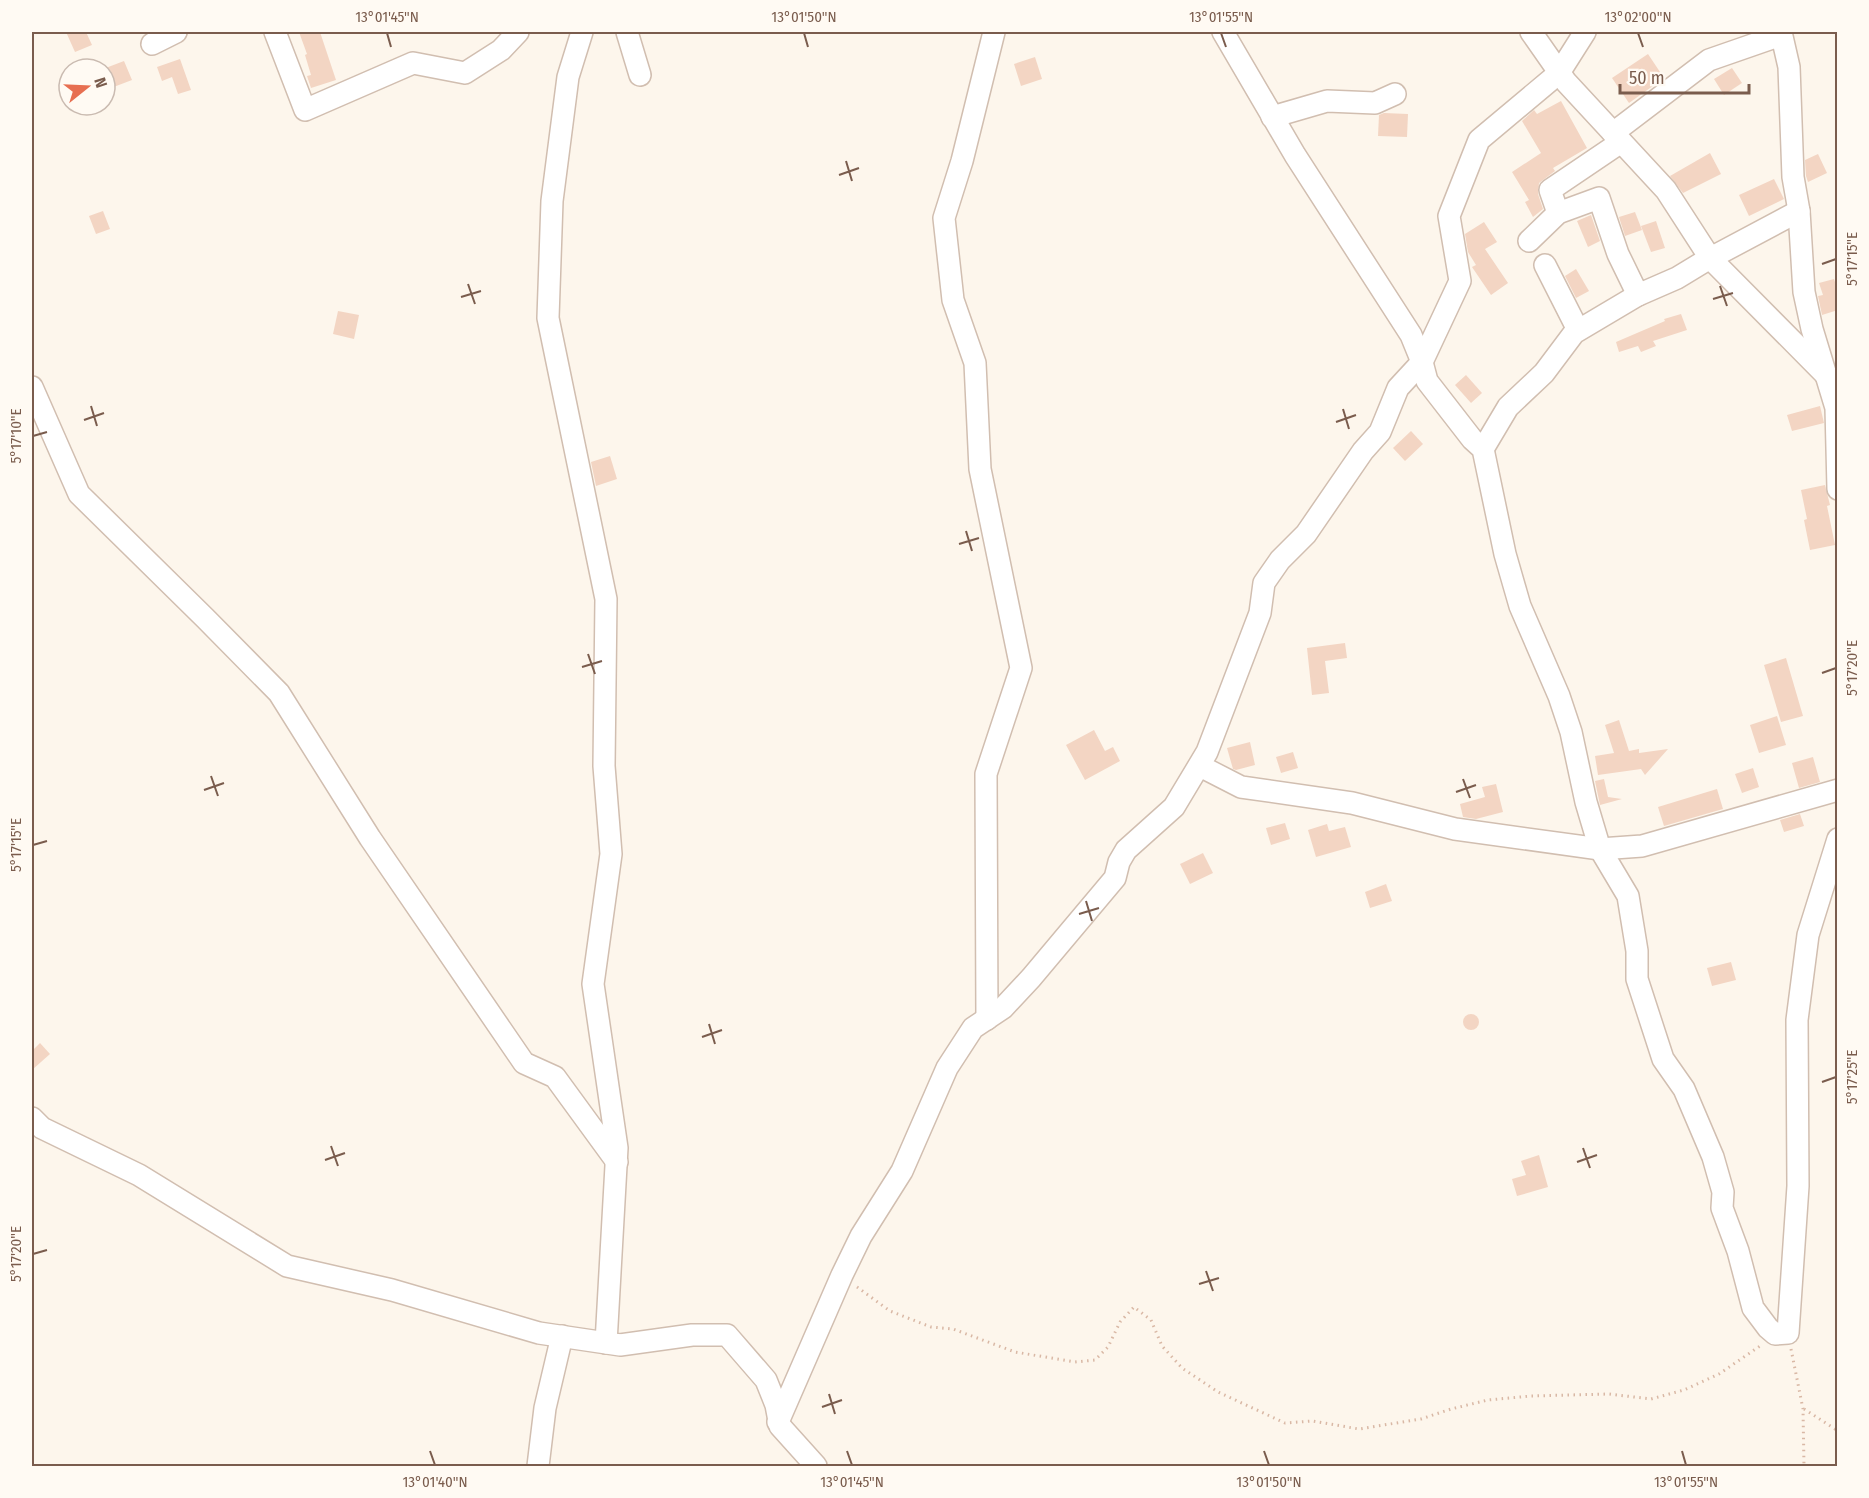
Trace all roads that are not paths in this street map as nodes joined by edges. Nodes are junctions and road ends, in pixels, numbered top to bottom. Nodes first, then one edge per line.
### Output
1 (176, 32) edge
2 (275, 32) edge
3 (518, 32) edge
4 (582, 32) edge
5 (627, 32) edge
6 (994, 32) edge
7 (1223, 32) edge
8 (1531, 32) edge
9 (1585, 32) edge
10 (1781, 33) edge
11 (152, 44) dead end
12 (1559, 73) junction
13 (640, 75) dead end
14 (1395, 94) dead end
15 (1272, 117) junction
16 (1617, 137) junction
17 (1799, 211) junction
18 (1558, 213) junction
19 (1529, 241) dead end
20 (1710, 258) junction
21 (1545, 265) dead end
22 (1638, 296) junction
23 (1578, 330) junction
24 (1422, 362) junction
25 (1832, 378) edge
26 (32, 387) edge
27 (1483, 449) junction
28 (1838, 489) edge
29 (1200, 766) junction
30 (1838, 790) edge
31 (1838, 838) edge
32 (1600, 849) junction
33 (987, 1019) junction
34 (32, 1118) edge
35 (616, 1162) junction
36 (562, 1336) junction
37 (606, 1342) junction
38 (778, 1422) junction
39 (538, 1467) edge
40 (816, 1467) edge

1 - 11 street
2 - 3 street
4 - 35 street
5 - 13 street
6 - 33 street
7 - 15 street
8 - 12 street
9 - 12 street
10 - 16 street
10 - 17 street
12 - 16 street
12 - 24 street
14 - 15 street
15 - 24 street
16 - 18 street
16 - 20 street
17 - 20 street
17 - 25 street
18 - 19 street
18 - 22 street
20 - 22 street
20 - 25 street
21 - 23 street
22 - 23 street
23 - 27 street
24 - 27 street
24 - 29 street
25 - 28 street
26 - 35 street
27 - 32 street
29 - 32 street
29 - 33 street
30 - 32 street
31 - 32 street
33 - 38 street
34 - 36 street
35 - 37 street
36 - 37 street
36 - 39 street
37 - 38 street
38 - 40 street

